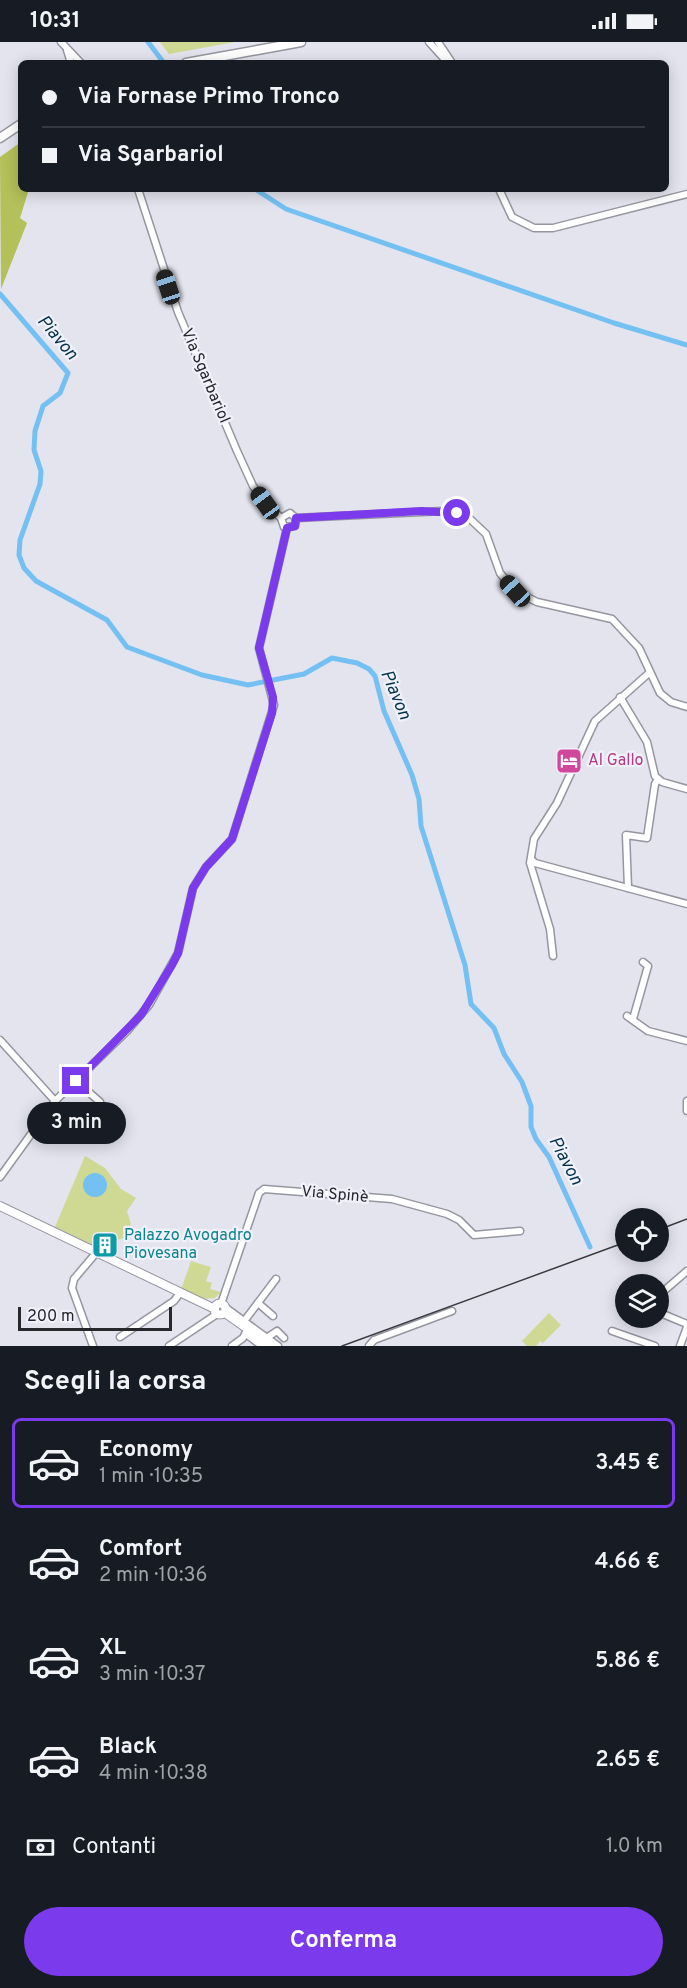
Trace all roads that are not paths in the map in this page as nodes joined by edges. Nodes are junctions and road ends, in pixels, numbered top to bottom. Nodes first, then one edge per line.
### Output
1 (62, 42) edge
2 (301, 42) edge
3 (429, 42) edge
4 (438, 42) edge
5 (67, 50) junction
6 (70, 60) edge
7 (78, 60) edge
8 (202, 60) edge
9 (447, 60) edge
10 (448, 60) edge
11 (18, 126) edge
12 (0, 138) edge
13 (139, 192) edge
14 (500, 192) edge
15 (687, 194) edge
16 (281, 518) junction
17 (296, 518) junction
18 (287, 528) junction
19 (649, 673) junction
20 (620, 697) junction
21 (687, 707) edge
22 (658, 779) junction
23 (687, 789) edge
24 (531, 859) junction
25 (628, 888) junction
26 (687, 904) edge
27 (552, 956) dead end
28 (644, 962) dead end
29 (685, 1039) edge
30 (0, 1040) edge
31 (76, 1081) junction
32 (55, 1101) junction
33 (687, 1101) edge
34 (100, 1102) dead end
35 (687, 1111) edge
36 (0, 1177) edge
37 (0, 1206) edge
38 (520, 1231) dead end
39 (96, 1252) junction
40 (687, 1271) edge
41 (276, 1279) dead end
42 (669, 1287) edge
43 (180, 1293) junction
44 (258, 1303) junction
45 (221, 1310) junction
46 (452, 1311) dead end
47 (273, 1316) dead end
48 (669, 1317) edge
49 (687, 1324) edge
50 (246, 1328) junction
51 (612, 1331) dead end
52 (120, 1337) dead end
53 (268, 1337) junction
54 (284, 1338) dead end
55 (93, 1346) edge
56 (169, 1346) edge
57 (232, 1346) edge
58 (262, 1346) edge
59 (272, 1346) edge
60 (278, 1346) edge
61 (369, 1346) edge
62 (655, 1346) edge
63 (680, 1346) edge

1 - 5 street
2 - 8 main road
3 - 9 street
4 - 10 street
5 - 6 street
5 - 7 street
11 - 12 main road
13 - 16 street, Via Sgarbariol
14 - 15 street
16 - 17 street
16 - 18 street, Via Sgarbariol
17 - 18 street
17 - 19 street
18 - 31 street
19 - 20 street
19 - 21 street
20 - 22 street
20 - 24 street
22 - 23 street
22 - 25 street
24 - 25 street
24 - 27 street
25 - 26 street
28 - 29 street
30 - 32 street
31 - 32 street
31 - 34 street
32 - 36 street
33 - 35 street
37 - 39 street
38 - 45 street, Via Spinè
39 - 43 street
39 - 55 street
40 - 42 street
41 - 44 street
43 - 45 street
43 - 52 street
44 - 47 street
44 - 50 street
45 - 50 street
45 - 56 street
46 - 61 street
48 - 49 street
49 - 63 street
50 - 53 street
50 - 57 street
50 - 58 street
50 - 59 street
51 - 62 street
53 - 54 street
53 - 60 street

